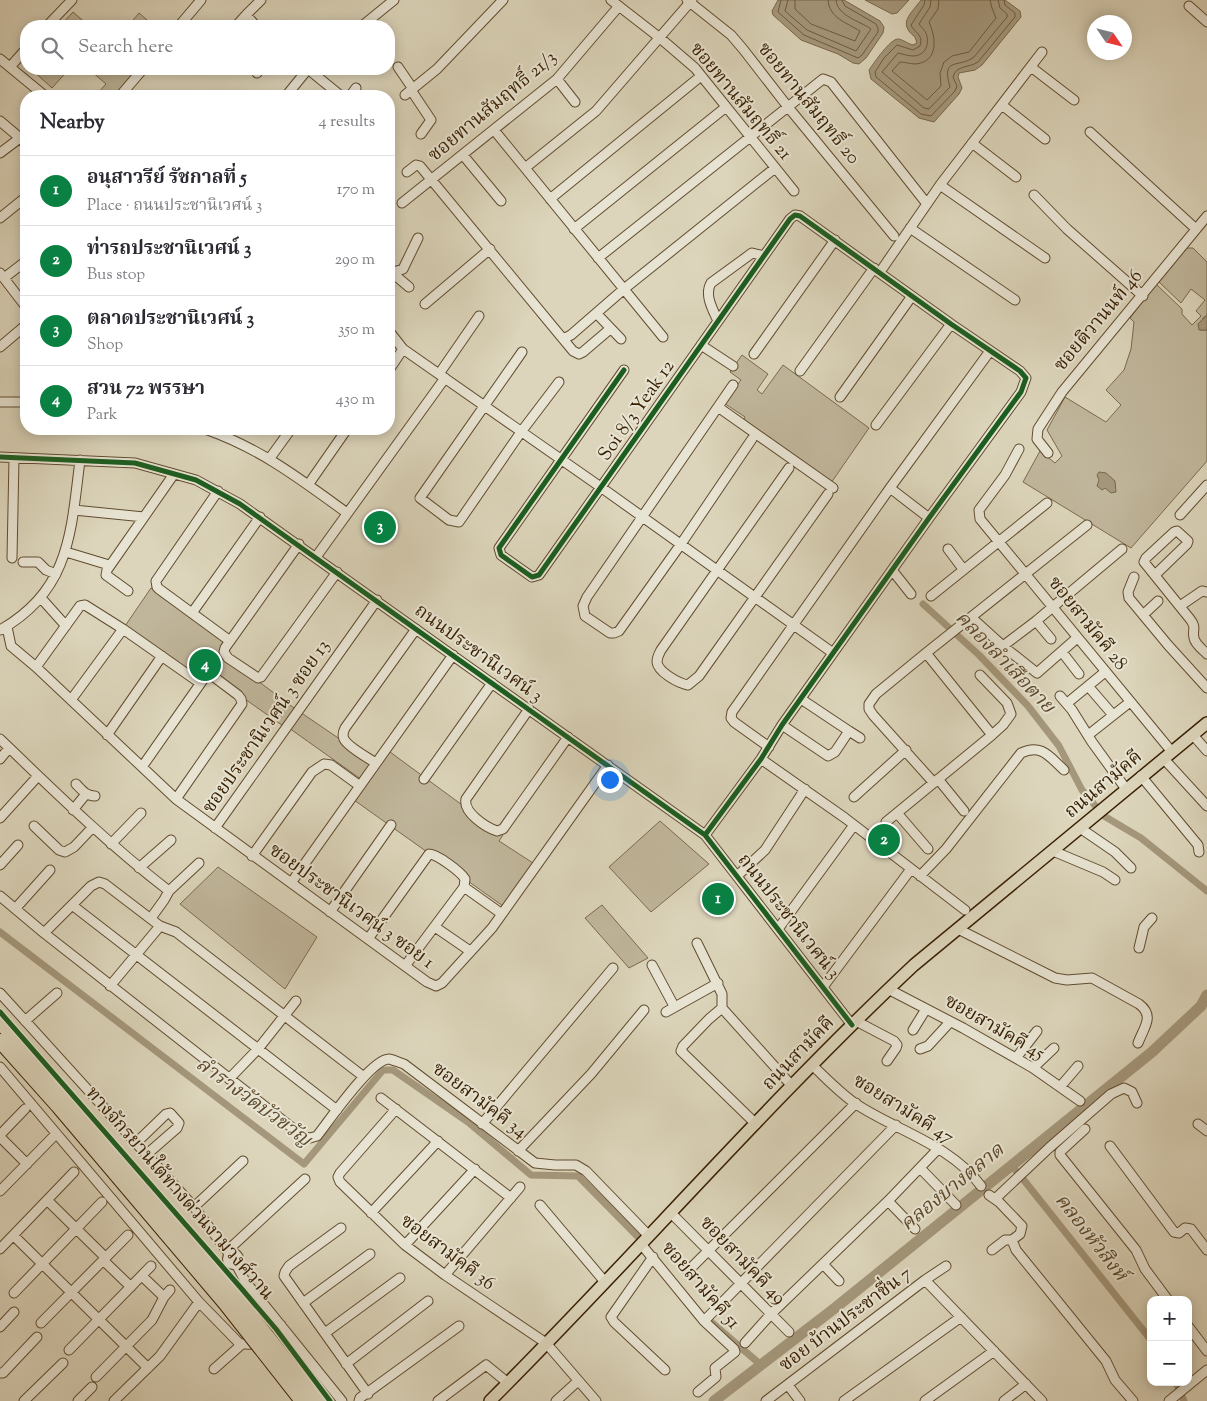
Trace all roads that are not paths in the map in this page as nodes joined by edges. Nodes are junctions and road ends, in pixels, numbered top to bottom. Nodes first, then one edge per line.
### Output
1 (72, 0) edge
2 (201, 0) edge
3 (261, 0) edge
4 (394, 0) edge
5 (503, 0) edge
6 (611, 0) edge
7 (690, 1) edge
8 (619, 6) junction
9 (1189, 6) dead end
10 (246, 15) junction
11 (53, 20) edge
12 (184, 20) edge
13 (241, 20) edge
14 (251, 20) edge
15 (369, 20) edge
16 (1207, 22) edge
17 (660, 38) junction
18 (1042, 52) dead end
19 (20, 56) edge
20 (0, 59) edge
21 (10, 67) junction
22 (398, 67) dead end
23 (1031, 67) junction
24 (138, 75) edge
25 (305, 75) edge
26 (316, 75) edge
27 (701, 76) junction
28 (557, 79) junction
29 (38, 90) edge
30 (125, 90) edge
31 (291, 90) edge
32 (333, 90) edge
33 (410, 91) junction
34 (1074, 100) dead end
35 (574, 102) dead end
36 (1002, 105) junction
37 (788, 107) junction
38 (726, 108) junction
39 (0, 121) edge
40 (494, 130) junction
41 (1090, 132) dead end
42 (421, 134) dead end
43 (750, 137) junction
44 (20, 138) edge
45 (1045, 139) dead end
46 (20, 142) edge
47 (972, 143) junction
48 (0, 153) edge
49 (463, 155) junction
50 (525, 168) junction
51 (775, 168) junction
52 (407, 172) dead end
53 (1016, 177) dead end
54 (432, 180) junction
55 (940, 185) junction
56 (794, 191) dead end
57 (1034, 195) dead end
58 (550, 199) junction
59 (501, 201) dead end
60 (20, 202) edge
61 (402, 203) dead end
62 (927, 204) junction
63 (1207, 216) edge
64 (0, 218) edge
65 (910, 228) junction
66 (574, 229) junction
67 (1196, 229) junction
68 (894, 236) dead end
69 (418, 238) dead end
70 (835, 240) junction
71 (490, 249) junction
72 (764, 256) junction
73 (598, 258) junction
74 (1045, 258) dead end
75 (20, 265) edge
76 (877, 270) junction
77 (395, 271) edge
78 (2, 276) edge
79 (395, 276) edge
80 (409, 287) dead end
81 (624, 289) junction
82 (912, 296) junction
83 (1143, 296) junction
84 (20, 299) edge
85 (1015, 300) dead end
86 (425, 304) dead end
87 (597, 314) junction
88 (479, 316) dead end
89 (718, 321) junction
90 (951, 324) junction
91 (610, 329) junction
92 (20, 330) edge
93 (663, 337) dead end
94 (395, 339) edge
95 (563, 339) junction
96 (621, 339) dead end
97 (701, 345) junction
98 (0, 347) edge
99 (403, 349) junction
100 (990, 351) junction
101 (522, 352) dead end
102 (754, 354) dead end
103 (395, 361) edge
104 (733, 366) dead end
105 (624, 370) dead end
106 (800, 372) dead end
107 (442, 376) junction
108 (559, 382) dead end
109 (733, 386) dead end
110 (840, 397) dead end
111 (0, 402) edge
112 (20, 402) edge
113 (484, 406) junction
114 (718, 407) junction
115 (876, 425) dead end
116 (521, 432) junction
117 (222, 435) edge
118 (232, 435) edge
119 (287, 435) edge
120 (343, 435) edge
121 (230, 438) junction
122 (752, 439) dead end
123 (1019, 448) dead end
124 (1048, 453) dead end
125 (0, 457) edge
126 (14, 458) junction
127 (270, 458) junction
128 (80, 460) junction
129 (561, 460) junction
130 (789, 468) dead end
131 (174, 474) junction
132 (308, 485) junction
133 (602, 488) junction
134 (890, 488) junction
135 (1206, 488) edge
136 (218, 491) junction
137 (1047, 503) dead end
138 (74, 510) junction
139 (347, 513) junction
140 (1180, 515) dead end
141 (260, 517) junction
142 (642, 517) junction
143 (144, 518) junction
144 (929, 518) junction
145 (1087, 525) dead end
146 (998, 541) junction
147 (299, 544) junction
148 (681, 544) junction
149 (948, 549) dead end
150 (1122, 549) dead end
151 (66, 552) junction
152 (316, 557) junction
153 (12, 558) dead end
154 (23, 562) dead end
155 (109, 565) junction
156 (963, 569) junction
157 (892, 570) junction
158 (717, 571) junction
159 (337, 572) junction
160 (56, 574) junction
161 (1025, 574) junction
162 (1155, 575) junction
163 (1134, 577) dead end
164 (128, 591) dead end
165 (1207, 592) edge
166 (911, 594) dead end
167 (931, 596) dead end
168 (41, 598) junction
169 (755, 598) junction
170 (377, 600) junction
171 (1158, 601) dead end
172 (1180, 606) junction
173 (1053, 608) junction
174 (192, 613) junction
175 (1143, 615) junction
176 (972, 617) junction
177 (1036, 621) junction
178 (794, 625) junction
179 (66, 626) junction
180 (3, 628) edge
181 (416, 628) junction
182 (123, 629) junction
183 (1077, 638) junction
184 (1050, 639) dead end
185 (230, 641) junction
186 (1003, 646) junction
187 (1062, 652) junction
188 (833, 653) junction
189 (926, 653) junction
190 (1207, 654) edge
191 (453, 655) junction
192 (162, 656) junction
193 (36, 667) junction
194 (1105, 672) junction
195 (1080, 674) dead end
196 (980, 675) dead end
197 (492, 682) junction
198 (200, 683) junction
199 (1088, 686) junction
200 (1207, 688) edge
201 (1060, 696) dead end
202 (801, 699) junction
203 (71, 700) junction
204 (1071, 700) dead end
205 (1130, 702) junction
206 (529, 709) junction
207 (1113, 715) junction
208 (1207, 723) edge
209 (782, 725) junction
210 (849, 731) junction
211 (1092, 732) dead end
212 (107, 734) junction
213 (992, 735) junction
214 (1193, 735) junction
215 (568, 737) junction
216 (860, 738) dead end
217 (0, 739) edge
218 (769, 747) junction
219 (9, 748) junction
220 (906, 750) junction
221 (1207, 751) edge
222 (1168, 756) junction
223 (0, 759) edge
224 (761, 759) junction
225 (376, 763) junction
226 (608, 765) junction
227 (142, 767) junction
228 (1064, 770) dead end
229 (38, 776) junction
230 (1141, 776) junction
231 (424, 778) dead end
232 (936, 781) junction
233 (76, 784) dead end
234 (360, 786) junction
235 (805, 789) junction
236 (1126, 789) junction
237 (854, 797) dead end
238 (176, 799) junction
239 (1207, 806) edge
240 (73, 810) junction
241 (964, 811) dead end
242 (141, 813) dead end
243 (897, 813) junction
244 (0, 818) edge
245 (886, 822) dead end
246 (391, 825) dead end
247 (854, 825) junction
248 (34, 826) dead end
249 (92, 828) junction
250 (215, 828) junction
251 (1080, 828) junction
252 (705, 835) junction
253 (171, 840) dead end
254 (111, 844) junction
255 (18, 845) dead end
256 (928, 849) dead end
257 (1053, 852) junction
258 (1199, 852) dead end
259 (252, 856) junction
260 (199, 863) dead end
261 (0, 865) edge
262 (139, 868) junction
263 (1132, 868) dead end
264 (911, 869) junction
265 (50, 870) dead end
266 (737, 876) junction
267 (920, 876) junction
268 (1115, 880) dead end
269 (290, 883) junction
270 (464, 887) junction
271 (169, 891) junction
272 (0, 896) edge
273 (72, 905) junction
274 (15, 909) junction
275 (965, 910) dead end
276 (330, 912) junction
277 (502, 914) junction
278 (151, 918) junction
279 (1152, 918) dead end
280 (160, 926) junction
281 (435, 927) junction
282 (778, 929) junction
283 (958, 929) junction
284 (44, 934) junction
285 (368, 939) junction
286 (697, 943) dead end
287 (1139, 948) dead end
288 (470, 952) junction
289 (136, 954) junction
290 (652, 965) dead end
291 (405, 966) junction
292 (613, 968) dead end
293 (718, 983) junction
294 (110, 986) junction
295 (823, 987) junction
296 (888, 989) junction
297 (0, 993) edge
298 (57, 993) dead end
299 (296, 1001) dead end
300 (674, 1006) junction
301 (722, 1008) junction
302 (926, 1009) junction
303 (644, 1010) dead end
304 (666, 1012) dead end
305 (285, 1016) junction
306 (25, 1021) junction
307 (0, 1022) edge
308 (950, 1022) junction
309 (854, 1023) junction
310 (913, 1030) dead end
311 (1038, 1032) dead end
312 (0, 1041) edge
313 (1138, 1042) dead end
314 (1054, 1048) dead end
315 (258, 1049) junction
316 (920, 1049) dead end
317 (1016, 1058) junction
318 (887, 1061) dead end
319 (812, 1066) junction
320 (1078, 1066) dead end
321 (1033, 1068) junction
322 (0, 1069) edge
323 (364, 1077) junction
324 (229, 1079) junction
325 (792, 1086) junction
326 (1060, 1087) junction
327 (381, 1098) dead end
328 (1080, 1101) dead end
329 (1137, 1103) dead end
330 (856, 1104) junction
331 (25, 1109) dead end
332 (396, 1109) junction
333 (337, 1110) junction
334 (482, 1124) junction
335 (756, 1124) junction
336 (1198, 1124) dead end
337 (896, 1125) junction
338 (1085, 1129) dead end
339 (1207, 1131) edge
340 (0, 1136) edge
341 (52, 1138) dead end
342 (438, 1141) junction
343 (136, 1143) junction
344 (1110, 1146) dead end
345 (938, 1149) junction
346 (518, 1151) junction
347 (146, 1155) junction
348 (243, 1160) dead end
349 (27, 1164) junction
350 (920, 1168) junction
351 (474, 1169) junction
352 (74, 1172) dead end
353 (305, 1179) dead end
354 (979, 1183) dead end
355 (520, 1188) dead end
356 (0, 1191) edge
357 (512, 1198) junction
358 (48, 1200) junction
359 (888, 1201) junction
360 (102, 1202) dead end
361 (540, 1205) dead end
362 (956, 1205) dead end
363 (194, 1207) junction
364 (372, 1213) junction
365 (671, 1213) junction
366 (77, 1228) junction
367 (341, 1228) dead end
368 (915, 1229) dead end
369 (128, 1235) dead end
370 (14, 1236) junction
371 (645, 1240) junction
372 (1012, 1240) junction
373 (405, 1245) junction
374 (709, 1249) junction
375 (0, 1250) edge
376 (992, 1250) dead end
377 (1207, 1250) edge
378 (229, 1253) junction
379 (370, 1254) dead end
380 (653, 1257) junction
381 (104, 1259) junction
382 (823, 1264) junction
383 (42, 1265) junction
384 (151, 1266) dead end
385 (946, 1266) dead end
386 (688, 1271) dead end
387 (445, 1275) junction
388 (142, 1276) junction
389 (400, 1278) dead end
390 (925, 1280) junction
391 (839, 1281) dead end
392 (605, 1282) junction
393 (741, 1283) junction
394 (132, 1287) junction
395 (14, 1293) dead end
396 (70, 1293) junction
397 (1165, 1296) edge
398 (199, 1302) junction
399 (428, 1302) dead end
400 (303, 1303) junction
401 (14, 1312) dead end
402 (771, 1314) junction
403 (961, 1318) junction
404 (706, 1319) junction
405 (98, 1320) junction
406 (41, 1323) dead end
407 (280, 1325) junction
408 (460, 1326) dead end
409 (0, 1327) edge
410 (1192, 1331) edge
411 (790, 1332) dead end
412 (325, 1333) junction
413 (37, 1337) dead end
414 (546, 1342) junction
415 (745, 1343) dead end
416 (241, 1345) dead end
417 (125, 1347) junction
418 (70, 1350) dead end
419 (994, 1351) junction
420 (1207, 1351) edge
421 (63, 1363) dead end
422 (346, 1364) junction
423 (148, 1368) junction
424 (214, 1370) dead end
425 (665, 1370) dead end
426 (1207, 1370) edge
427 (0, 1374) edge
428 (96, 1377) dead end
429 (578, 1381) junction
430 (508, 1383) junction
431 (1026, 1384) junction
432 (788, 1385) junction
433 (92, 1387) dead end
434 (698, 1392) dead end
435 (368, 1394) junction
436 (1175, 1396) edge
437 (24, 1401) edge
438 (78, 1401) edge
439 (114, 1401) edge
440 (302, 1401) edge
441 (318, 1401) edge
442 (342, 1401) edge
443 (359, 1401) edge
444 (438, 1401) edge
445 (490, 1401) edge
446 (556, 1401) edge
447 (596, 1401) edge
448 (766, 1401) edge
449 (800, 1401) edge
450 (844, 1401) edge
451 (926, 1401) edge
452 (1004, 1401) edge
453 (1042, 1401) edge
454 (1133, 1401) edge

1 - 11 street
2 - 12 street
3 - 10 street
4 - 15 street
5 - 33 street
6 - 8 street, ซอยทานสัมฤทธิ์ 21
7 - 17 street
7 - 37 street, ซอยทานสัมฤทธิ์ 20
8 - 17 street, ซอยทานสัมฤทธิ์ 21
8 - 28 street, ซอยทานสัมฤทธิ์ 21/3
9 - 16 street
10 - 13 street
10 - 14 street
17 - 27 street, ซอยทานสัมฤทธิ์ 21
17 - 50 street
18 - 23 street
19 - 21 street
20 - 21 street
21 - 29 street
22 - 33 street
23 - 34 street
23 - 36 street
24 - 30 street
25 - 31 street
26 - 32 street
27 - 38 street, ซอยทานสัมฤทธิ์ 21
27 - 58 street
28 - 35 street
28 - 40 street, ซอยทานสัมฤทธิ์ 21/3
33 - 42 street
36 - 45 street
36 - 47 street
37 - 43 street
37 - 62 street
37 - 68 street, ซอยทานสัมฤทธิ์ 20
38 - 43 street, ซอยทานสัมฤทธิ์ 21
38 - 66 street
39 - 44 street
40 - 49 street, ซอยทานสัมฤทธิ์ 21/3
40 - 50 street
41 - 67 street
43 - 51 street, ซอยทานสัมฤทธิ์ 21
43 - 73 street
46 - 48 street
47 - 53 street
47 - 55 street
49 - 54 street, ซอยทานสัมฤทธิ์ 21/3
49 - 59 street
50 - 58 street
51 - 56 street, ซอยทานสัมฤทธิ์ 21
51 - 81 street
52 - 54 street
54 - 61 street, ซอยทานสัมฤทธิ์ 21/3
54 - 71 street
55 - 62 street
55 - 74 street
57 - 83 street
58 - 66 street
60 - 64 street
62 - 65 street
63 - 67 street, ซอยติวานนท์ 46
65 - 76 street
65 - 85 street
66 - 73 street
67 - 83 street, ซอยติวานนท์ 46
69 - 77 street
70 - 72 street, Soi 8/3 Yeak 12
70 - 76 street
70 - 102 street
71 - 86 street
71 - 95 street
72 - 89 street, Soi 8/3 Yeak 12
72 - 89 street
73 - 81 street
75 - 78 street
76 - 82 street
76 - 106 street
78 - 84 street
79 - 80 street
81 - 87 street
81 - 93 street
82 - 90 street
82 - 110 street
83 - 124 street, ซอยติวานนท์ 46
87 - 91 street
87 - 95 street
88 - 107 street
89 - 97 street, Soi 8/3 Yeak 12
90 - 100 street
90 - 115 street
91 - 95 street
91 - 96 street
92 - 98 street
94 - 99 street
97 - 104 street
97 - 133 street, Soi 8/3 Yeak 12
99 - 103 street
99 - 107 street
100 - 134 street
100 - 144 street
101 - 113 street
105 - 129 street
107 - 113 street
107 - 139 street
108 - 116 street
109 - 114 street
111 - 112 street
113 - 116 street
113 - 116 street
114 - 142 street
114 - 169 street
116 - 129 street
117 - 121 street
118 - 121 street
119 - 127 street
120 - 132 street
121 - 127 street
122 - 148 street
123 - 146 street, ซอยสามัคคี 28
125 - 126 street, ถนนประชานิเวศน์ 3
126 - 128 street, ถนนประชานิเวศน์ 3
126 - 153 street
127 - 132 street
128 - 131 street, ถนนประชานิเวศน์ 3
128 - 138 street
129 - 133 street
129 - 133 street, Soi 8/3 Yeak 12
130 - 158 street
131 - 136 street, ถนนประชานิเวศน์ 3
131 - 143 street
132 - 139 street
133 - 142 street
134 - 144 street
134 - 178 street
135 - 140 street
136 - 141 street, ถนนประชานิเวศน์ 3
136 - 174 street
137 - 146 street
138 - 143 street
138 - 151 street
139 - 152 street
141 - 147 street, ถนนประชานิเวศน์ 3
141 - 174 street
142 - 148 street
142 - 148 street
143 - 155 street
144 - 157 street
145 - 161 street
146 - 156 street
146 - 161 street, ซอยสามัคคี 28
147 - 152 street, ถนนประชานิเวศน์ 3
147 - 185 street
148 - 158 street
149 - 156 street
150 - 173 street
151 - 155 street
151 - 160 street
152 - 159 street, ถนนประชานิเวศน์ 3
154 - 160 street
155 - 164 street
156 - 167 street
157 - 166 street
157 - 188 street
158 - 169 street
158 - 169 street
159 - 170 street, ถนนประชานิเวศน์ 3
159 - 185 street
160 - 168 street
161 - 173 street, ซอยสามัคคี 28
161 - 176 street
162 - 162 street
162 - 172 street
163 - 175 street
165 - 172 street
168 - 179 street
168 - 180 street
169 - 178 street
170 - 181 street, ถนนประชานิเวศน์ 3
170 - 250 street, ซอยประชานิเวศน์ 3 ซอย 13
171 - 175 street
172 - 190 street
173 - 177 street
173 - 183 street, ซอยสามัคคี 28
174 - 185 street
175 - 200 street
176 - 186 street
176 - 189 street
177 - 184 street
177 - 186 street
178 - 188 street
178 - 218 street
179 - 182 street
179 - 193 street
180 - 193 street, ซอยประชานิเวศน์ 3 ซอย 13
181 - 191 street, ถนนประชานิเวศน์ 3
181 - 225 street
182 - 192 street
182 - 203 street
183 - 187 street
183 - 194 street, ซอยสามัคคี 28
186 - 187 street
187 - 195 street
188 - 202 street
189 - 213 street
189 - 220 street
191 - 197 street, ถนนประชานิเวศน์ 3
191 - 225 street
192 - 198 street
192 - 212 street
193 - 203 street, ซอยประชานิเวศน์ 3 ซอย 13
194 - 199 street
194 - 205 street, ซอยสามัคคี 28
196 - 213 street
197 - 206 street, ถนนประชานิเวศน์ 3
197 - 231 street
198 - 227 street
198 - 238 street
199 - 204 street
199 - 207 street
201 - 236 street
202 - 209 street
202 - 210 street
203 - 212 street, ซอยประชานิเวศน์ 3 ซอย 13
205 - 207 street
205 - 222 street, ซอยสามัคคี 28
206 - 215 street, ถนนประชานิเวศน์ 3
206 - 215 street
207 - 211 street
208 - 214 main road, ถนนสามัคคี
209 - 210 street
209 - 218 street
210 - 216 street
212 - 227 street, ซอยประชานิเวศน์ 3 ซอย 13
213 - 232 street
214 - 221 street
214 - 222 main road, ถนนสามัคคี
215 - 226 street, ถนนประชานิเวศน์ 3
217 - 219 street
218 - 224 street
219 - 223 street
219 - 229 street
220 - 232 street
220 - 237 street
222 - 230 main road, ถนนสามัคคี
222 - 239 street, ซอยสามัคคี 28
224 - 235 street
224 - 252 street
225 - 234 street
226 - 252 street, ถนนประชานิเวศน์ 3
226 - 277 street, ซอยประชานิเวศน์ 3 ซอย 1
227 - 238 street, ซอยประชานิเวศน์ 3 ซอย 13
228 - 267 street
229 - 240 street
229 - 244 street
230 - 236 main road, ถนนสามัคคี
230 - 258 street
232 - 241 street
232 - 243 street
233 - 240 street
234 - 259 street
234 - 269 street
235 - 247 street
235 - 266 street
236 - 251 main road, ถนนสามัคคี
238 - 250 street, ซอยประชานิเวศน์ 3 ซอย 13
240 - 249 street
242 - 254 street
243 - 245 street
243 - 256 street
246 - 276 street
247 - 264 street
247 - 282 street
248 - 249 street
249 - 254 street
250 - 259 street, ซอยประชานิเวศน์ 3 ซอย 1
251 - 257 main road, ถนนสามัคคี
251 - 263 street
252 - 266 street, ถนนประชานิเวศน์ 3
253 - 262 street
254 - 262 street
255 - 261 street
257 - 268 street
257 - 283 main road, ถนนสามัคคี
259 - 269 street, ซอยประชานิเวศน์ 3 ซอย 1
260 - 271 street
262 - 271 street
264 - 267 street
264 - 295 street
265 - 274 street
266 - 282 street, ถนนประชานิเวศน์ 3
267 - 275 street
269 - 276 street, ซอยประชานิเวศน์ 3 ซอย 1
270 - 277 street
270 - 281 street
270 - 285 street
271 - 278 street
272 - 274 street
273 - 278 street
273 - 284 street
273 - 289 street
274 - 284 street
276 - 285 street, ซอยประชานิเวศน์ 3 ซอย 1
277 - 288 street, ซอยประชานิเวศน์ 3 ซอย 1
278 - 280 street
279 - 287 street
280 - 289 street
280 - 305 street
281 - 288 street
281 - 291 street
282 - 295 street, ถนนประชานิเวศน์ 3
283 - 296 main road, ถนนสามัคคี
283 - 313 street
284 - 294 street
285 - 291 street, ซอยประชานิเวศน์ 3 ซอย 1
286 - 293 street
288 - 291 street, ซอยประชานิเวศน์ 3 ซอย 1
289 - 294 street
289 - 315 street
290 - 300 street
292 - 334 street
293 - 300 street
293 - 301 street
294 - 324 street
295 - 309 street, ถนนประชานิเวศน์ 3
296 - 302 street, ซอยสามัคคี 45
296 - 309 main road, ถนนสามัคคี
297 - 306 street
298 - 306 street
299 - 305 street
300 - 304 street
301 - 325 street
301 - 335 street
302 - 308 street, ซอยสามัคคี 45
302 - 310 street
303 - 346 street
305 - 315 street
305 - 323 street
306 - 343 street
307 - 441 highway, bridge
308 - 316 street
308 - 317 street, ซอยสามัคคี 45
309 - 318 street
309 - 319 main road, ถนนสามัคคี
311 - 317 street
312 - 440 highway, bridge
314 - 321 street
315 - 324 street
315 - 333 street
317 - 321 street, ซอยสามัคคี 45
319 - 325 main road, ถนนสามัคคี
319 - 330 street, ซอยสามัคคี 47
320 - 326 street
321 - 326 street, ซอยสามัคคี 45
322 - 398 street
323 - 333 street, ซอยสามัคคี 34
323 - 334 street, ซอยสามัคคี 34
324 - 333 street, ซอยสามัคคี 34
325 - 335 main road, ถนนสามัคคี
326 - 328 street, ซอยสามัคคี 45
327 - 332 street
329 - 372 street
330 - 337 street, ซอยสามัคคี 47
330 - 374 street
331 - 340 street
332 - 342 street
332 - 364 street, ซอยสามัคคี 36
334 - 346 street, ซอยสามัคคี 34
335 - 365 main road, ถนนสามัคคี
336 - 339 street
337 - 345 street, ซอยสามัคคี 47
337 - 393 street
338 - 397 street
340 - 349 street
341 - 349 street
342 - 351 street
342 - 364 street
343 - 347 street
343 - 347 street
344 - 377 street
345 - 350 street
345 - 354 street, ซอยสามัคคี 47
346 - 371 street, ซอยสามัคคี 34
347 - 363 street
348 - 363 street
349 - 356 street
350 - 359 street
350 - 362 street
351 - 357 street
351 - 373 street
352 - 358 street
353 - 378 street
355 - 357 street
357 - 387 street
358 - 366 street
358 - 370 street
359 - 368 street
359 - 382 street
360 - 366 street
361 - 392 street
363 - 378 street
364 - 373 street, ซอยสามัคคี 36
365 - 371 main road, ถนนสามัคคี
365 - 374 street, ซอยสามัคคี 49
366 - 381 street
366 - 383 street
367 - 400 street
369 - 381 street
370 - 375 street
370 - 383 street
371 - 380 street, ซอยสามัคคี 51
371 - 392 main road, ถนนสามัคคี
372 - 376 street
372 - 454 street
373 - 387 street, ซอยสามัคคี 36
374 - 386 street
374 - 393 street, ซอยสามัคคี 49
378 - 407 street
379 - 400 street
380 - 404 street, ซอยสามัคคี 51
380 - 425 street
381 - 394 street
381 - 396 street
382 - 391 street
382 - 402 street
383 - 395 street
383 - 396 street
384 - 388 street
385 - 390 street, ซอย บ้านประชาชื่น 7
387 - 414 street, ซอยสามัคคี 36
388 - 394 street
388 - 417 street
389 - 412 street
390 - 403 street
390 - 432 street, ซอย บ้านประชาชื่น 7
392 - 414 main road, ถนนสามัคคี
393 - 402 street, ซอยสามัคคี 49
393 - 404 street
394 - 405 street
396 - 405 street
396 - 406 street
398 - 407 street
398 - 423 street
399 - 422 street
400 - 412 street
401 - 409 street
402 - 411 street, ซอยสามัคคี 49
402 - 415 street
403 - 419 street
403 - 450 street
404 - 434 street, ซอยสามัคคี 51
405 - 417 street
405 - 418 street
407 - 442 street
408 - 435 street
410 - 420 street
412 - 422 street
413 - 427 street
414 - 429 street, ซอยสามัคคี 36
414 - 430 main road, ถนนสามัคคี
416 - 424 street
417 - 423 street
417 - 428 street
419 - 431 street
419 - 451 street
421 - 437 street
422 - 435 street
423 - 439 street
426 - 436 street
429 - 446 street
429 - 447 street, ซอยสามัคคี 36
430 - 444 street
430 - 445 main road, ถนนสามัคคี
431 - 452 street
431 - 453 street
432 - 448 street, ซอย บ้านประชาชื่น 7
432 - 449 street
433 - 438 street
435 - 443 street

